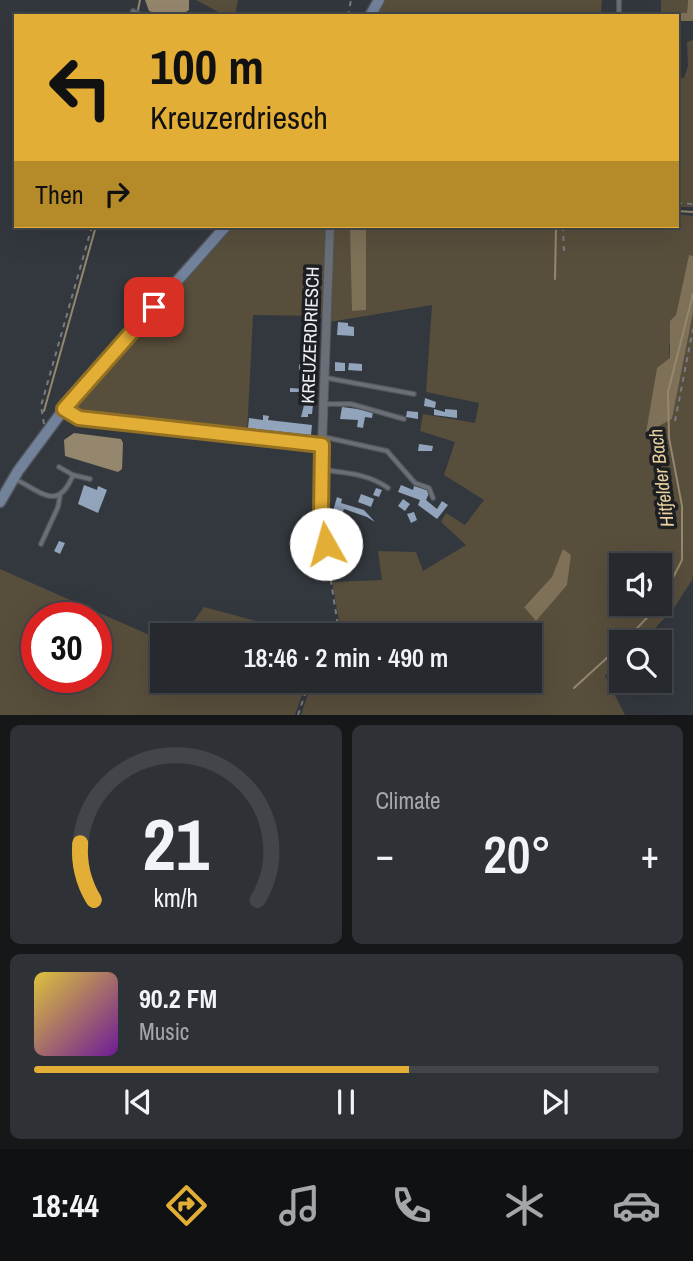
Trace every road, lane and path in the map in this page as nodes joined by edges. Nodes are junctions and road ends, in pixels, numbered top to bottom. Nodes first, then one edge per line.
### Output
1 (133, 12) dead end
2 (138, 14) edge
3 (91, 228) edge
4 (224, 228) edge
5 (330, 228) edge
6 (563, 228) edge
7 (564, 253) dead end
8 (693, 328) edge
9 (325, 377) junction
10 (414, 394) dead end
11 (323, 404) junction
12 (64, 409) junction
13 (404, 419) dead end
14 (674, 421) dead end
15 (44, 425) dead end
16 (322, 441) junction
17 (58, 467) dead end
18 (321, 470) junction
19 (73, 475) junction
20 (13, 478) junction
21 (90, 479) dead end
22 (388, 488) dead end
23 (60, 496) junction
24 (433, 498) dead end
25 (0, 502) edge
26 (41, 544) dead end
27 (326, 544) joint
28 (336, 623) edge
29 (305, 693) edge
30 (298, 715) edge

1 - 2 lane
3 - 15 path
4 - 12 main road
5 - 9 street, KREUZERDRIESCH
6 - 7 path
8 - 14 path
9 - 10 lane
9 - 11 street, KREUZERDRIESCH
11 - 13 lane
11 - 16 street, KREUZERDRIESCH
12 - 16 street
12 - 20 main road
16 - 18 street, KREUZERDRIESCH
16 - 24 lane
17 - 19 lane
18 - 22 lane
18 - 27 street, KREUZERDRIESCH
19 - 21 lane
19 - 23 lane
20 - 23 lane
20 - 25 main road
23 - 26 lane
27 - 28 path
29 - 30 path

